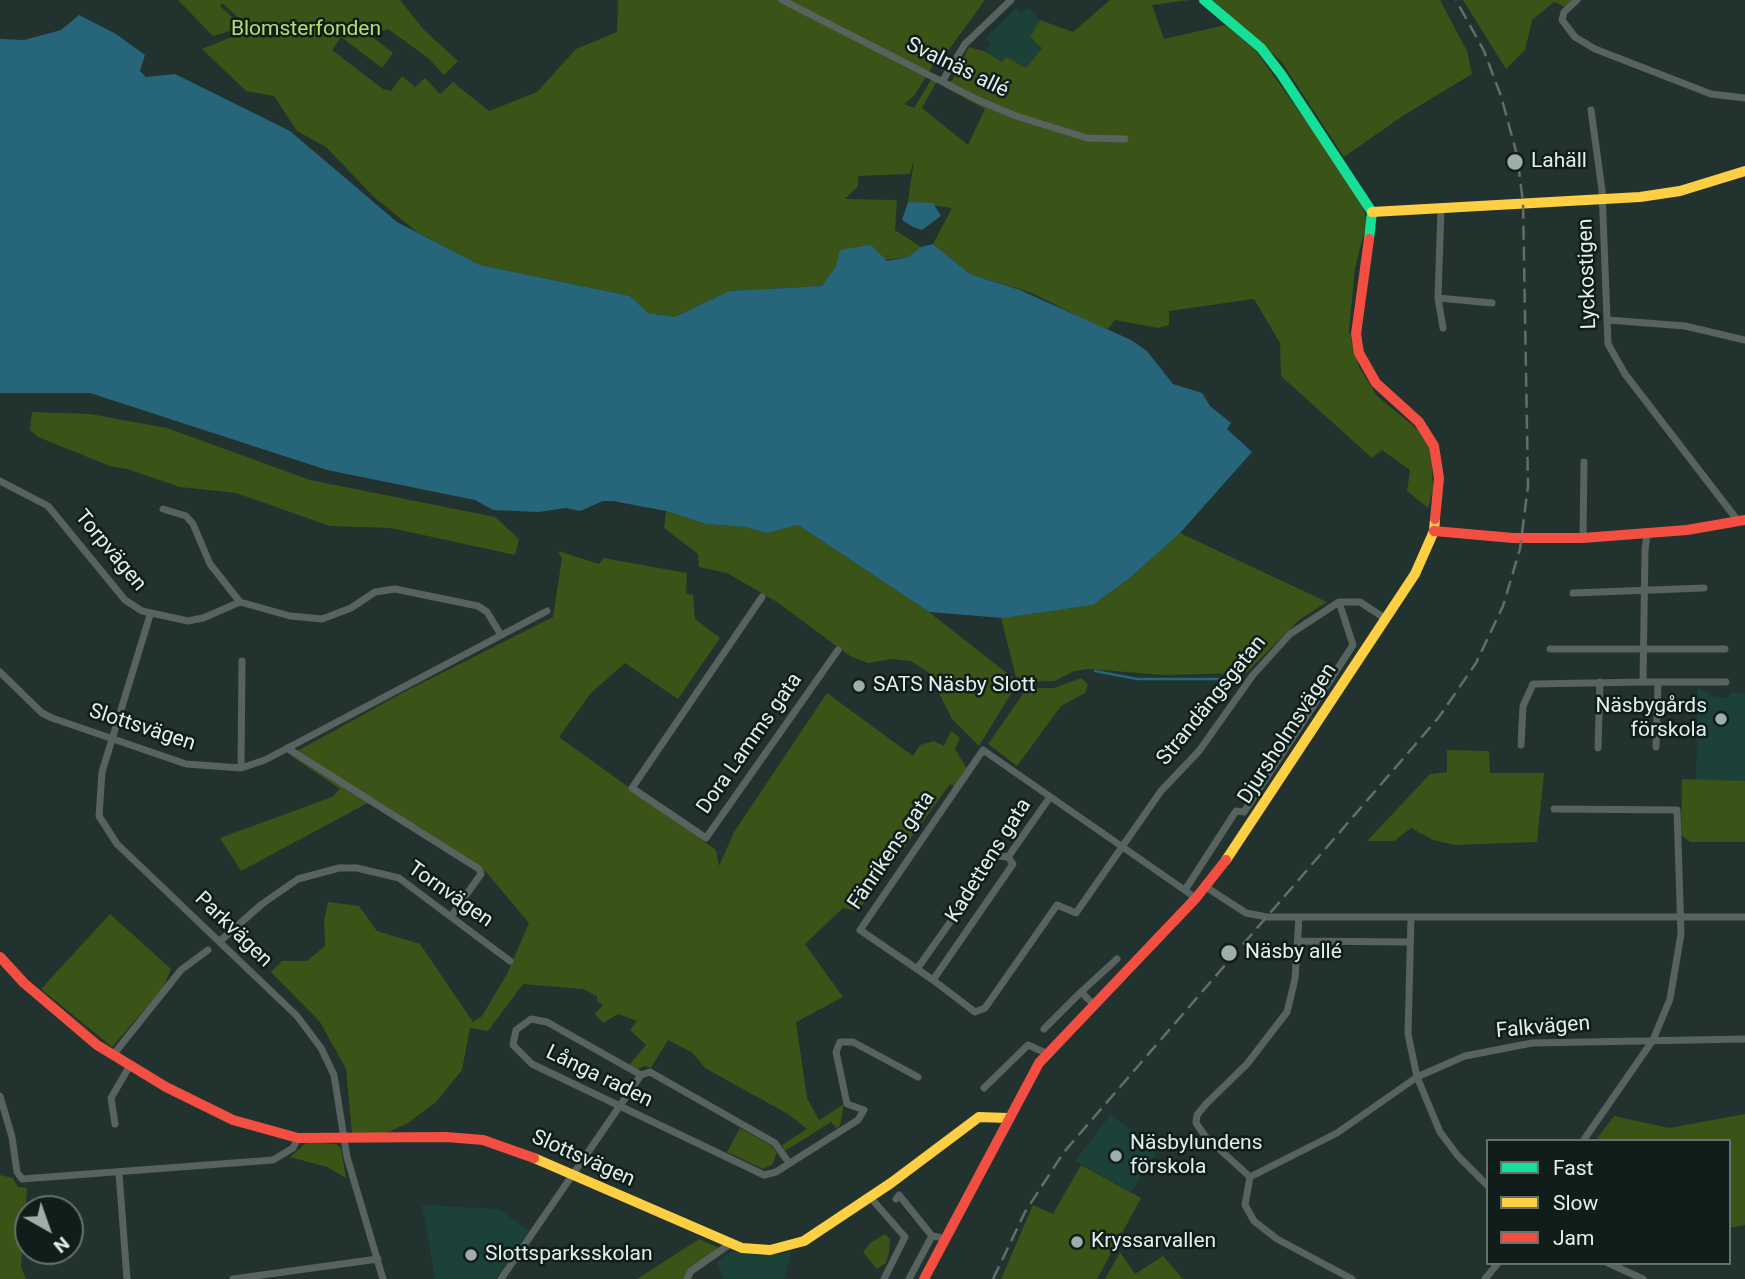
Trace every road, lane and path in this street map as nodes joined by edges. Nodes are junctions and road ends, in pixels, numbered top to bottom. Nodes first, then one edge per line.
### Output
1 (782, 0) edge
2 (1011, 0) edge
3 (1204, 0) edge
4 (1577, 0) edge
5 (943, 80) junction
6 (1745, 98) edge
7 (1591, 110) dead end
8 (1125, 139) dead end
9 (1745, 171) edge
10 (1603, 198) junction
11 (1441, 208) junction
12 (1372, 212) junction
13 (1438, 298) junction
14 (1492, 303) dead end
15 (1608, 320) junction
16 (1443, 328) dead end
17 (1745, 340) edge
18 (1584, 462) dead end
19 (0, 481) edge
20 (163, 509) dead end
21 (1742, 521) edge
22 (1434, 531) junction
23 (1647, 534) junction
24 (1583, 538) junction
25 (1644, 588) junction
26 (1704, 588) dead end
27 (1573, 593) dead end
28 (762, 597) dead end
29 (240, 602) junction
30 (1339, 602) junction
31 (547, 611) dead end
32 (150, 615) junction
33 (1386, 620) junction
34 (501, 635) junction
35 (1550, 649) dead end
36 (1725, 649) dead end
37 (838, 650) dead end
38 (1644, 650) junction
39 (242, 661) dead end
40 (0, 671) edge
41 (1600, 682) junction
42 (1643, 682) junction
43 (1658, 682) junction
44 (1726, 682) dead end
45 (111, 739) junction
46 (1521, 745) dead end
47 (1656, 747) dead end
48 (287, 748) junction
49 (1598, 748) dead end
50 (241, 768) junction
51 (1050, 797) junction
52 (1554, 809) dead end
53 (1121, 846) junction
54 (1009, 857) junction
55 (1206, 887) junction
56 (1185, 890) junction
57 (1196, 898) junction
58 (452, 915) junction
59 (1298, 917) junction
60 (1411, 917) junction
61 (1745, 917) edge
62 (1679, 918) junction
63 (220, 941) junction
64 (1299, 941) junction
65 (1408, 942) junction
66 (208, 950) dead end
67 (0, 957) edge
68 (1117, 959) dead end
69 (510, 961) dead end
70 (917, 969) junction
71 (933, 981) junction
72 (1081, 992) junction
73 (1093, 1004) junction
74 (1044, 1029) dead end
75 (1745, 1039) edge
76 (1653, 1040) junction
77 (1046, 1053) junction
78 (113, 1055) junction
79 (129, 1067) junction
80 (641, 1075) junction
81 (918, 1077) dead end
82 (1417, 1077) junction
83 (984, 1088) dead end
84 (0, 1096) edge
85 (620, 1108) junction
86 (1008, 1118) junction
87 (114, 1124) dead end
88 (299, 1138) junction
89 (345, 1139) junction
90 (1584, 1139) edge
91 (789, 1163) junction
92 (119, 1173) junction
93 (573, 1176) junction
94 (1250, 1177) junction
95 (1486, 1184) edge
96 (870, 1197) junction
97 (896, 1199) dead end
98 (730, 1244) junction
99 (378, 1259) junction
100 (1496, 1265) edge
101 (1612, 1265) edge
102 (505, 1278) edge
103 (127, 1279) edge
104 (233, 1279) edge
105 (383, 1279) edge
106 (687, 1279) edge
107 (884, 1279) edge
108 (909, 1279) edge
109 (924, 1279) edge
110 (1352, 1279) edge
111 (1485, 1279) edge
112 (1643, 1279) edge

1 - 5 street, Svalnäs allé
2 - 5 street
3 - 12 street
4 - 6 street
5 - 8 street, Svalnäs allé
7 - 10 street, Lyckostigen
9 - 10 street
10 - 11 street
10 - 15 street, Lyckostigen
11 - 12 street
11 - 13 street
12 - 22 street, Djursholmsvägen
13 - 14 street
13 - 16 street
15 - 17 street
15 - 21 street, Lyckostigen
18 - 24 street
19 - 32 street, Torpvägen
20 - 29 street
21 - 23 street
22 - 24 street
22 - 33 street, Djursholmsvägen
23 - 24 street
23 - 25 street
25 - 26 street
25 - 27 street
25 - 38 street
28 - 37 street, Dora Lamms gata
29 - 32 street, Torpvägen
29 - 34 street
30 - 33 street
30 - 53 street, Strandängsgatan
30 - 56 street
31 - 34 street, Slottsvägen
32 - 45 street, Parkvägen
33 - 55 street, Djursholmsvägen
34 - 48 street, Slottsvägen
35 - 38 street
36 - 38 street
38 - 42 street
39 - 50 street
40 - 45 street, Slottsvägen
41 - 42 street
41 - 46 street
41 - 49 street
42 - 43 street
43 - 44 street
43 - 47 street
45 - 50 street, Slottsvägen
45 - 63 street, Parkvägen
48 - 50 street, Slottsvägen
48 - 58 street
51 - 53 street
51 - 54 street, Kadettens gata
51 - 70 street, Fänrikens gata
52 - 62 street
53 - 56 street
53 - 71 street
54 - 70 street
54 - 71 street, Kadettens gata
55 - 57 street, Djursholmsvägen
55 - 59 street
56 - 57 street
57 - 73 street, Djursholmsvägen
58 - 63 street, Tornvägen
58 - 69 street, Tornvägen
59 - 60 street
59 - 64 street
60 - 62 street
60 - 65 street
61 - 62 street
62 - 76 street
63 - 89 street, Parkvägen
64 - 65 street
64 - 94 street
65 - 82 street
66 - 78 street
67 - 78 street, Slottsvägen
68 - 72 street
70 - 71 street
72 - 73 street
72 - 74 street
73 - 77 street, Djursholmsvägen
75 - 76 street, Falkvägen
76 - 82 street, Falkvägen
76 - 90 street
77 - 83 street
77 - 86 street, Djursholmsvägen
78 - 79 street, Slottsvägen
79 - 87 street
79 - 88 street, Slottsvägen
80 - 85 street
80 - 85 street, Långa raden
80 - 91 street, Långa raden
81 - 91 street, Långa raden
82 - 94 street, Falkvägen
82 - 95 street
84 - 92 street
85 - 91 street, Långa raden
85 - 93 street
86 - 96 street, Slottsvägen
86 - 109 street, Djursholmsvägen
88 - 89 street, Slottsvägen
88 - 92 street
89 - 93 street, Slottsvägen
89 - 99 street, Parkvägen
92 - 103 street
93 - 98 street, Slottsvägen
93 - 102 street
94 - 110 street
96 - 98 street, Slottsvägen
96 - 107 street
97 - 108 street
98 - 106 street
99 - 104 street
99 - 105 street, Parkvägen
100 - 111 street
101 - 112 street

